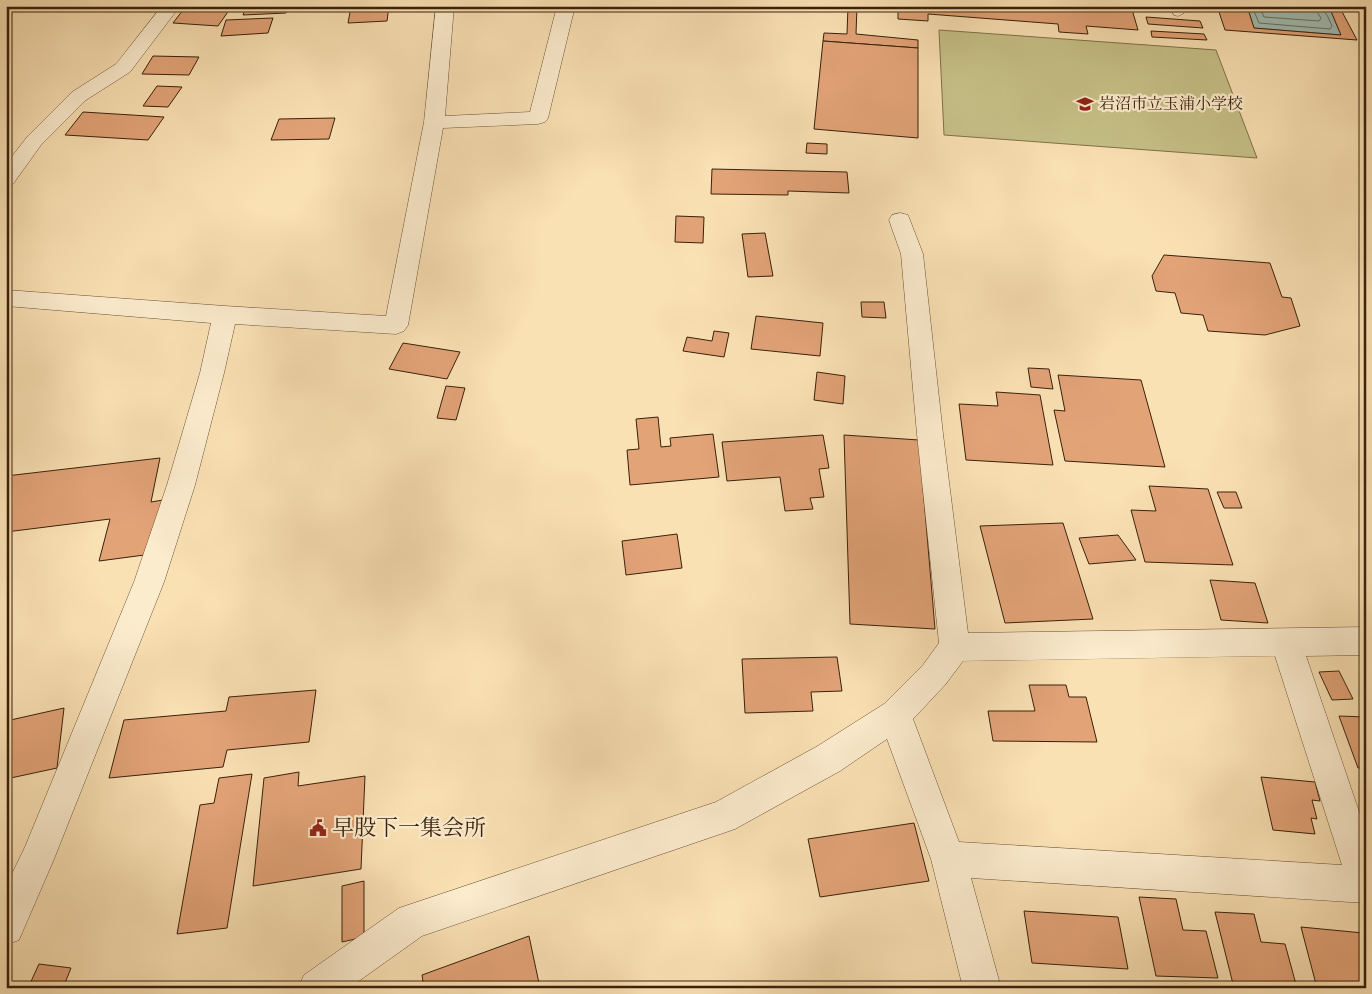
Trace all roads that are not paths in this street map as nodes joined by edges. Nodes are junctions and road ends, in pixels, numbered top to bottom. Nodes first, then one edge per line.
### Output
1 (171, 6) edge
2 (445, 6) edge
3 (566, 6) edge
4 (434, 122) junction
5 (6, 179) edge
6 (900, 220) dead end
7 (6, 298) edge
8 (225, 315) junction
9 (1366, 641) edge
10 (1286, 642) junction
11 (955, 647) junction
12 (894, 715) junction
13 (948, 859) junction
14 (1366, 884) edge
15 (6, 926) edge
16 (317, 988) edge
17 (982, 988) edge

1 - 5 street
2 - 4 street
3 - 4 street
4 - 8 street
6 - 11 street
7 - 8 street
8 - 15 street
9 - 10 street
10 - 11 street
10 - 14 street
11 - 12 street
12 - 13 street
12 - 16 street
13 - 14 street
13 - 17 street

